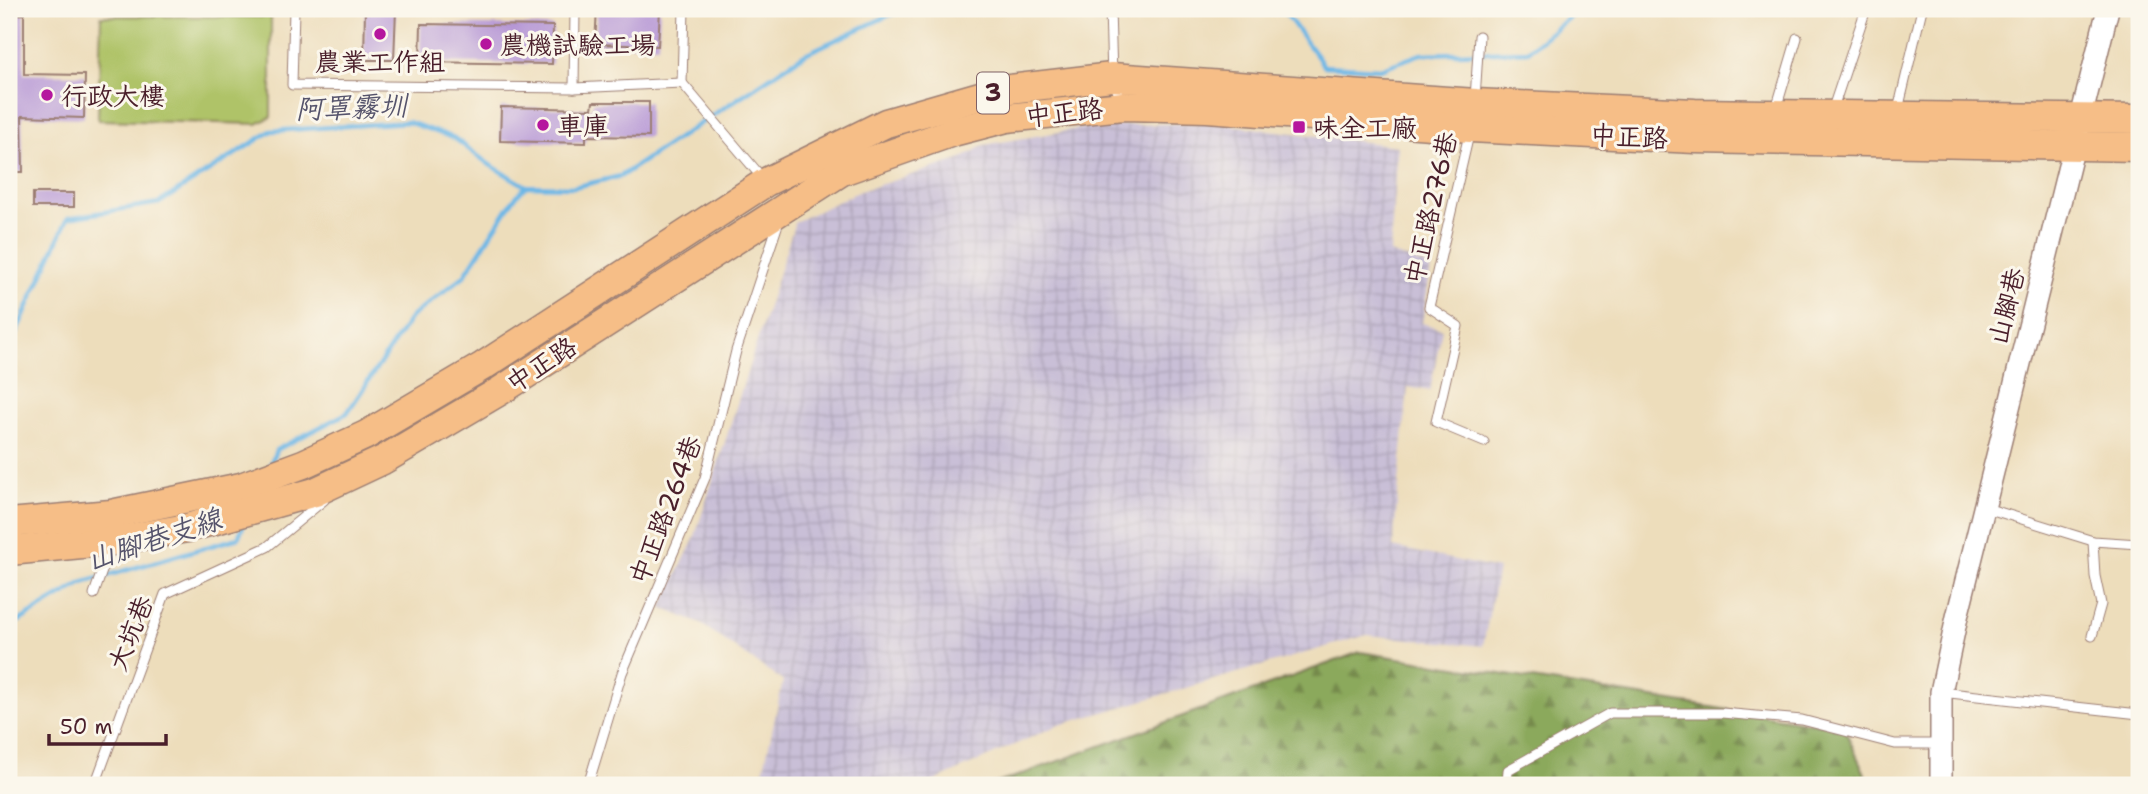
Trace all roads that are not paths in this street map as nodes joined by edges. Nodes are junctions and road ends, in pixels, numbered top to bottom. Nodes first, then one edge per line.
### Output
1 (294, 9) edge
2 (575, 9) edge
3 (684, 9) edge
4 (1110, 9) edge
5 (1866, 9) edge
6 (1922, 9) edge
7 (2108, 9) edge
8 (1479, 36) dead end
9 (1797, 38) dead end
10 (1112, 78) junction
11 (682, 83) junction
12 (574, 88) junction
13 (1473, 105) junction
14 (1123, 106) junction
15 (1774, 114) junction
16 (1897, 116) junction
17 (2080, 117) junction
18 (2139, 119) edge
19 (1830, 127) junction
20 (2074, 146) junction
21 (2139, 147) edge
22 (766, 182) junction
23 (784, 206) junction
24 (1484, 442) dead end
25 (360, 470) junction
26 (1986, 508) junction
27 (9, 523) edge
28 (2139, 531) edge
29 (113, 541) junction
30 (2093, 541) junction
31 (2138, 543) edge
32 (9, 551) edge
33 (94, 594) dead end
34 (2092, 636) dead end
35 (1941, 692) junction
36 (2139, 714) edge
37 (1941, 744) junction
38 (95, 785) edge
39 (588, 785) edge
40 (1507, 785) edge
41 (1941, 785) edge

1 - 12 lane
2 - 12 lane
3 - 11 lane
4 - 10 lane
5 - 19 lane
6 - 16 lane
7 - 17 street, 山腳巷
8 - 13 lane
9 - 15 lane
10 - 13 main road, 中正路 / 3
10 - 14 lane
10 - 22 main road, 中正路 / 3
11 - 12 lane
11 - 22 lane
13 - 14 main road, 中正路 / 3
13 - 15 main road, 中正路 / 3
13 - 19 main road, 中正路 / 3
13 - 24 lane, 中正路276巷
14 - 23 main road, 中正路 / 3
15 - 19 main road, 中正路 / 3
16 - 17 main road, 中正路 / 3
16 - 19 main road, 中正路 / 3
17 - 18 main road, 中正路 / 3
17 - 20 street, 山腳巷
19 - 20 main road, 中正路 / 3
20 - 21 main road, 中正路 / 3
20 - 26 street, 山腳巷
22 - 27 main road, 中正路 / 3
23 - 25 main road, 中正路 / 3
23 - 39 lane, 中正路264巷
25 - 29 main road, 中正路 / 3
25 - 38 lane, 大坑巷
26 - 30 lane
26 - 35 street, 山腳巷
28 - 31 lane
29 - 32 main road, 中正路 / 3
29 - 33 lane
30 - 31 lane
30 - 34 lane
35 - 36 lane
35 - 37 street, 山腳巷
37 - 40 lane
37 - 41 street, 山腳巷

